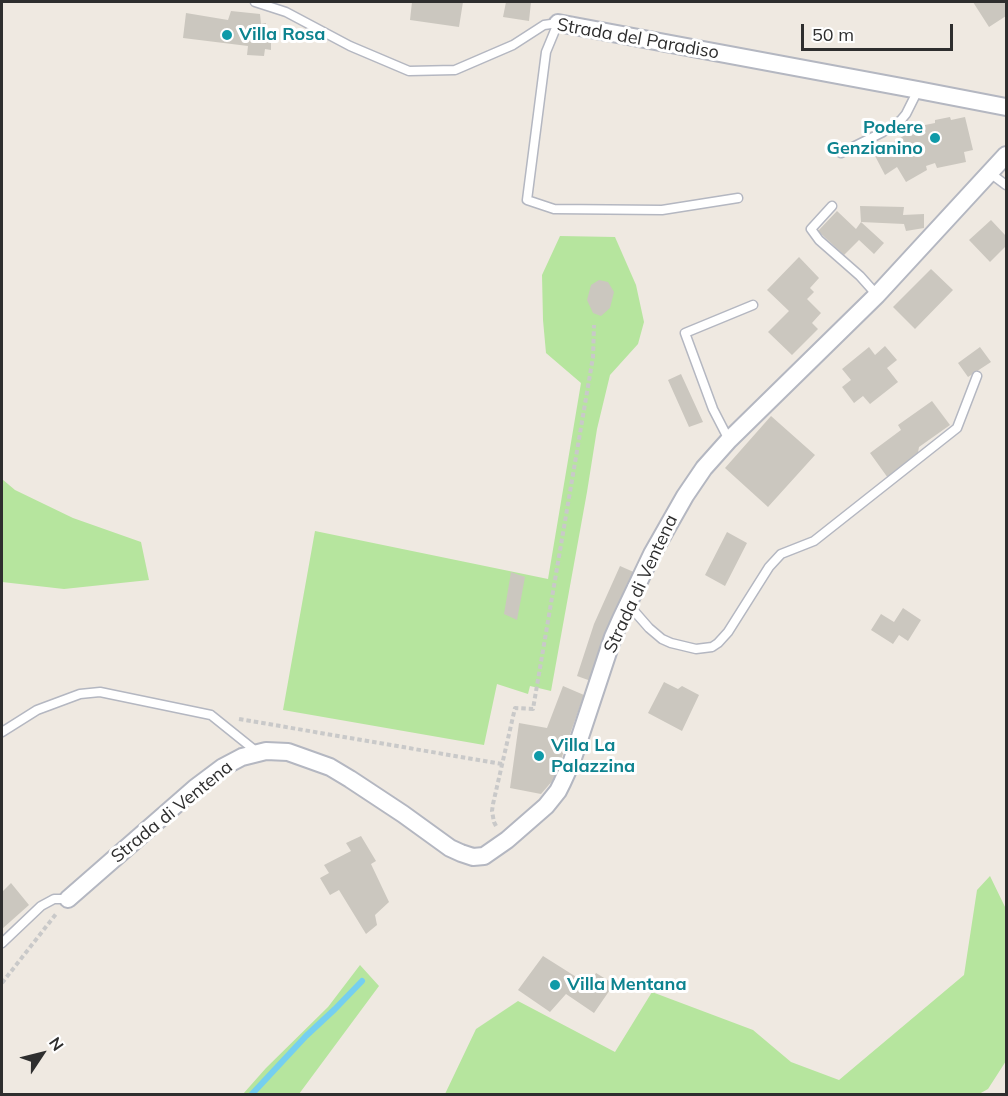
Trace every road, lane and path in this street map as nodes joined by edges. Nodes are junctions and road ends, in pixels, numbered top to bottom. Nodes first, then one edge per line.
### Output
1 (255, 2) edge
2 (558, 23) junction
3 (918, 90) junction
4 (1006, 107) edge
5 (841, 153) dead end
6 (1006, 155) edge
7 (990, 173) junction
8 (1006, 185) edge
9 (738, 198) dead end
10 (832, 206) dead end
11 (877, 295) junction
12 (753, 305) dead end
13 (594, 326) dead end
14 (977, 376) dead end
15 (729, 440) junction
16 (628, 604) junction
17 (211, 715) junction
18 (2, 732) edge
19 (257, 752) junction
20 (502, 764) junction
21 (507, 840) junction
22 (68, 899) junction
23 (2, 943) edge
24 (2, 983) edge

1 - 2 lane, Strada del Paradiso
2 - 3 street, Strada del Paradiso
2 - 9 lane
3 - 4 street, Strada del Paradiso
3 - 5 lane
6 - 7 street, Strada di Ventena
7 - 8 lane
7 - 11 street, Strada di Ventena
10 - 11 lane
11 - 15 street, Strada di Ventena
12 - 15 lane
13 - 20 path
14 - 16 lane
15 - 16 street, Strada di Ventena
16 - 21 street, Strada di Ventena
17 - 18 lane
17 - 19 lane
17 - 20 path
19 - 21 street, Strada di Ventena
19 - 22 street, Strada di Ventena
20 - 21 path
22 - 23 lane
22 - 24 path

